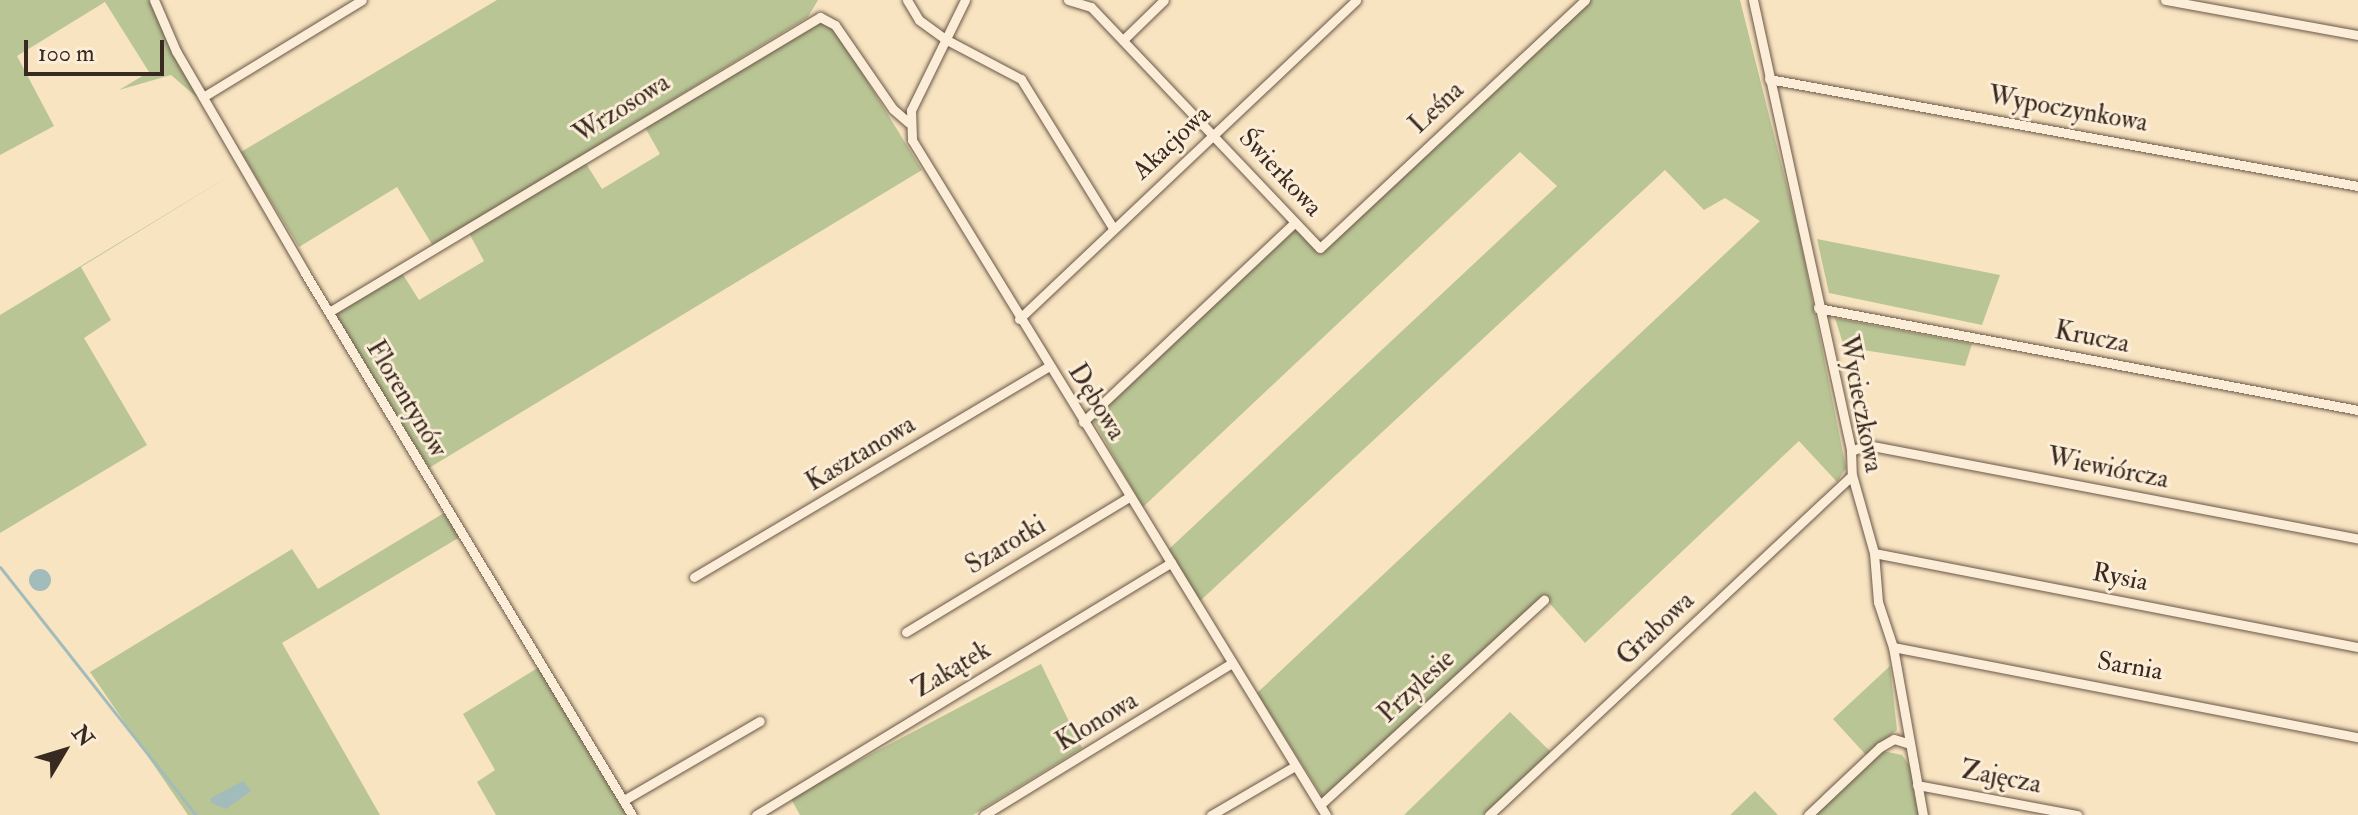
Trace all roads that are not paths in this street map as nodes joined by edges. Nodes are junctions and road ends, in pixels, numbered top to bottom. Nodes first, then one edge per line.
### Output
1 (154, 0) edge
2 (362, 0) edge
3 (907, 0) edge
4 (965, 0) edge
5 (1068, 0) edge
6 (1164, 0) edge
7 (1356, 0) edge
8 (1585, 0) edge
9 (1753, 0) edge
10 (2165, 0) edge
11 (2358, 35) edge
12 (945, 39) junction
13 (1123, 40) junction
14 (1769, 79) junction
15 (203, 97) junction
16 (909, 123) junction
17 (1213, 134) junction
18 (2358, 186) edge
19 (1295, 222) junction
20 (1113, 228) junction
21 (1320, 248) joint
22 (1818, 308) junction
23 (329, 312) junction
24 (1019, 319) junction
25 (1049, 366) junction
26 (2358, 410) edge
27 (1083, 422) junction
28 (1851, 451) junction
29 (1852, 475) junction
30 (1129, 497) junction
31 (2358, 539) edge
32 (1874, 553) junction
33 (1171, 563) junction
34 (694, 577) dead end
35 (1544, 600) dead end
36 (906, 632) dead end
37 (1893, 647) junction
38 (2358, 647) edge
39 (1232, 663) junction
40 (760, 721) dead end
41 (2358, 737) edge
42 (1907, 743) junction
43 (1295, 766) junction
44 (1917, 785) junction
45 (624, 800) junction
46 (1320, 805) junction
47 (632, 815) edge
48 (756, 815) edge
49 (984, 815) edge
50 (1211, 815) edge
51 (1326, 815) edge
52 (1489, 815) edge
53 (1808, 815) edge
54 (1923, 815) edge
55 (2077, 815) edge

1 - 15 street, Florentynów
2 - 15 street
3 - 12 street
4 - 12 street
5 - 13 street, Świerkowa
6 - 13 street
7 - 17 street, Akacjowa
8 - 21 street, Leśna
9 - 14 street, Wycieczkowa
10 - 11 street
12 - 16 street
12 - 20 street
13 - 17 street, Świerkowa
14 - 18 street, Wypoczynkowa
14 - 22 street, Wycieczkowa
15 - 23 street, Florentynów
16 - 23 street, Wrzosowa
16 - 24 street, Dębowa
17 - 19 street, Świerkowa
17 - 20 street, Akacjowa
19 - 21 street, Świerkowa
19 - 27 street
20 - 24 street, Akacjowa
22 - 26 street, Krucza
22 - 28 street, Wycieczkowa
23 - 45 street, Florentynów
24 - 25 street, Dębowa
25 - 27 street, Dębowa
25 - 34 street, Kasztanowa
27 - 30 street, Dębowa
28 - 29 street, Wycieczkowa
28 - 31 street, Wiewiórcza
29 - 32 street, Wycieczkowa
29 - 52 street, Grabowa
30 - 33 street, Dębowa
30 - 36 street, Szarotki
32 - 37 street, Wycieczkowa
32 - 38 street, Rysia
33 - 39 street, Dębowa
33 - 48 street, Zakątek
35 - 46 street, Przylesie
37 - 41 street, Sarnia
37 - 42 street, Wycieczkowa
39 - 43 street, Dębowa
39 - 49 street, Klonowa
40 - 45 street
42 - 44 street, Wycieczkowa
42 - 53 street
43 - 46 street, Dębowa
43 - 50 street
44 - 54 street, Wycieczkowa
44 - 55 street, Zajęcza
45 - 47 street, Florentynów
46 - 51 street, Dębowa

